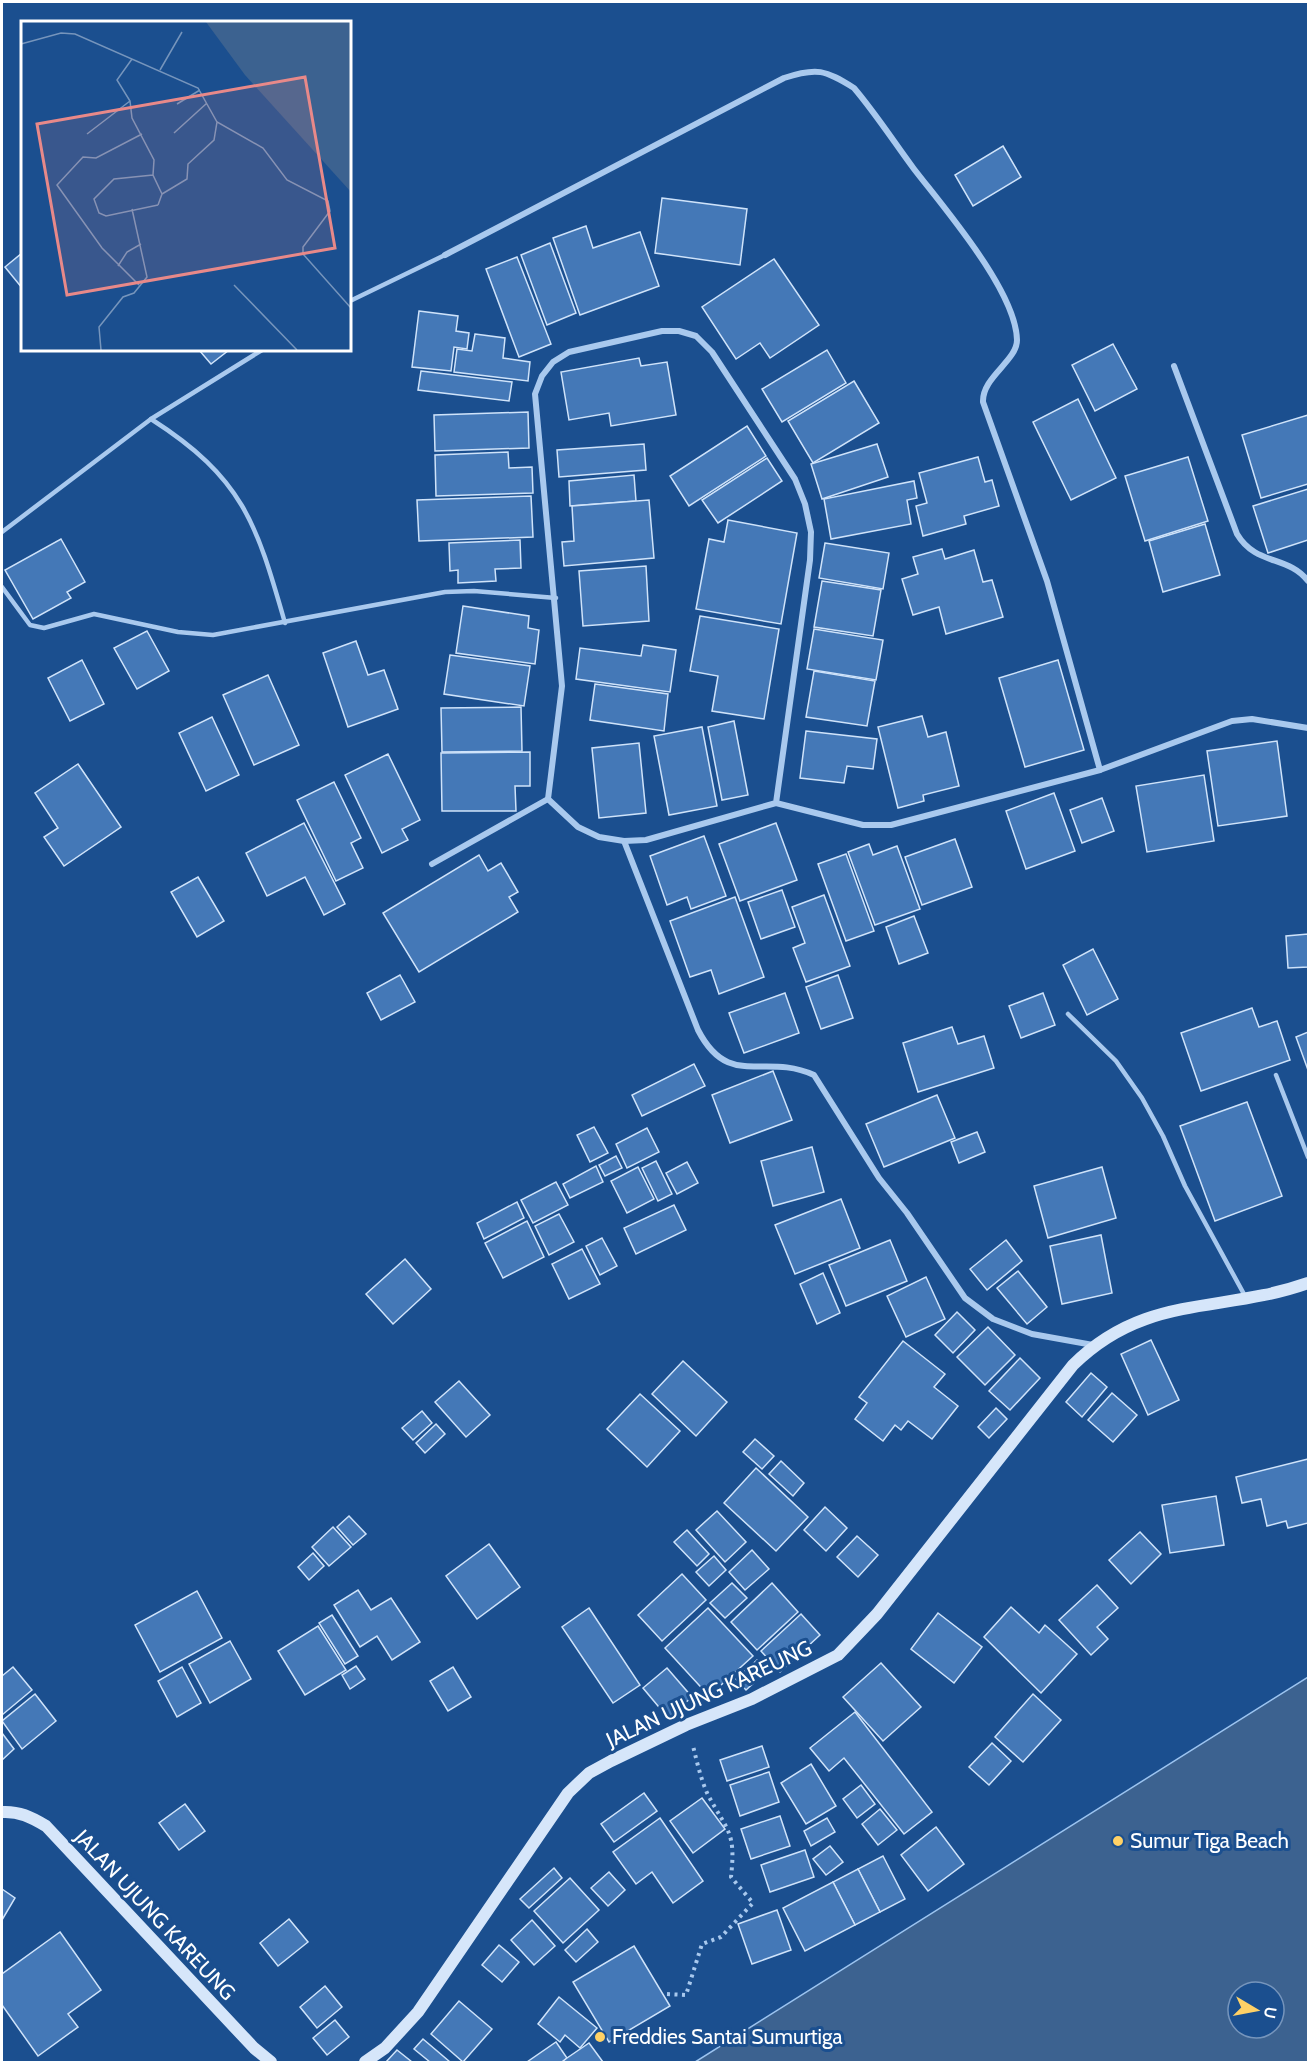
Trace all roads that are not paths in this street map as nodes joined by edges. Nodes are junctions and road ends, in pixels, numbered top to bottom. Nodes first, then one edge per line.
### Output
1 (445, 255) joint
2 (351, 301) edge
3 (260, 351) edge
4 (1174, 366) dead end
5 (151, 419) junction
6 (2, 532) edge
7 (1308, 581) edge
8 (2, 587) edge
9 (556, 598) junction
10 (285, 623) junction
11 (1308, 728) edge
12 (1100, 770) junction
13 (548, 800) junction
14 (776, 803) junction
15 (624, 842) junction
16 (432, 864) dead end
17 (1068, 1014) dead end
18 (1276, 1075) dead end
19 (1308, 1157) edge
20 (1308, 1284) edge
21 (1246, 1299) junction
22 (1093, 1346) junction
23 (2, 1812) edge
24 (271, 2062) edge
25 (365, 2062) edge

1 - 2 lane
1 - 12 street
3 - 5 lane
4 - 7 street
5 - 6 lane
5 - 10 lane
8 - 10 lane
9 - 10 lane
9 - 13 street
9 - 14 street
11 - 12 street
12 - 14 street
13 - 15 street
13 - 16 street
14 - 15 street
15 - 22 street
17 - 21 lane
18 - 19 lane
20 - 21 main road, JALAN UJUNG KAREUNG
21 - 22 main road, JALAN UJUNG KAREUNG
22 - 25 main road, JALAN UJUNG KAREUNG
23 - 24 main road, JALAN UJUNG KAREUNG

